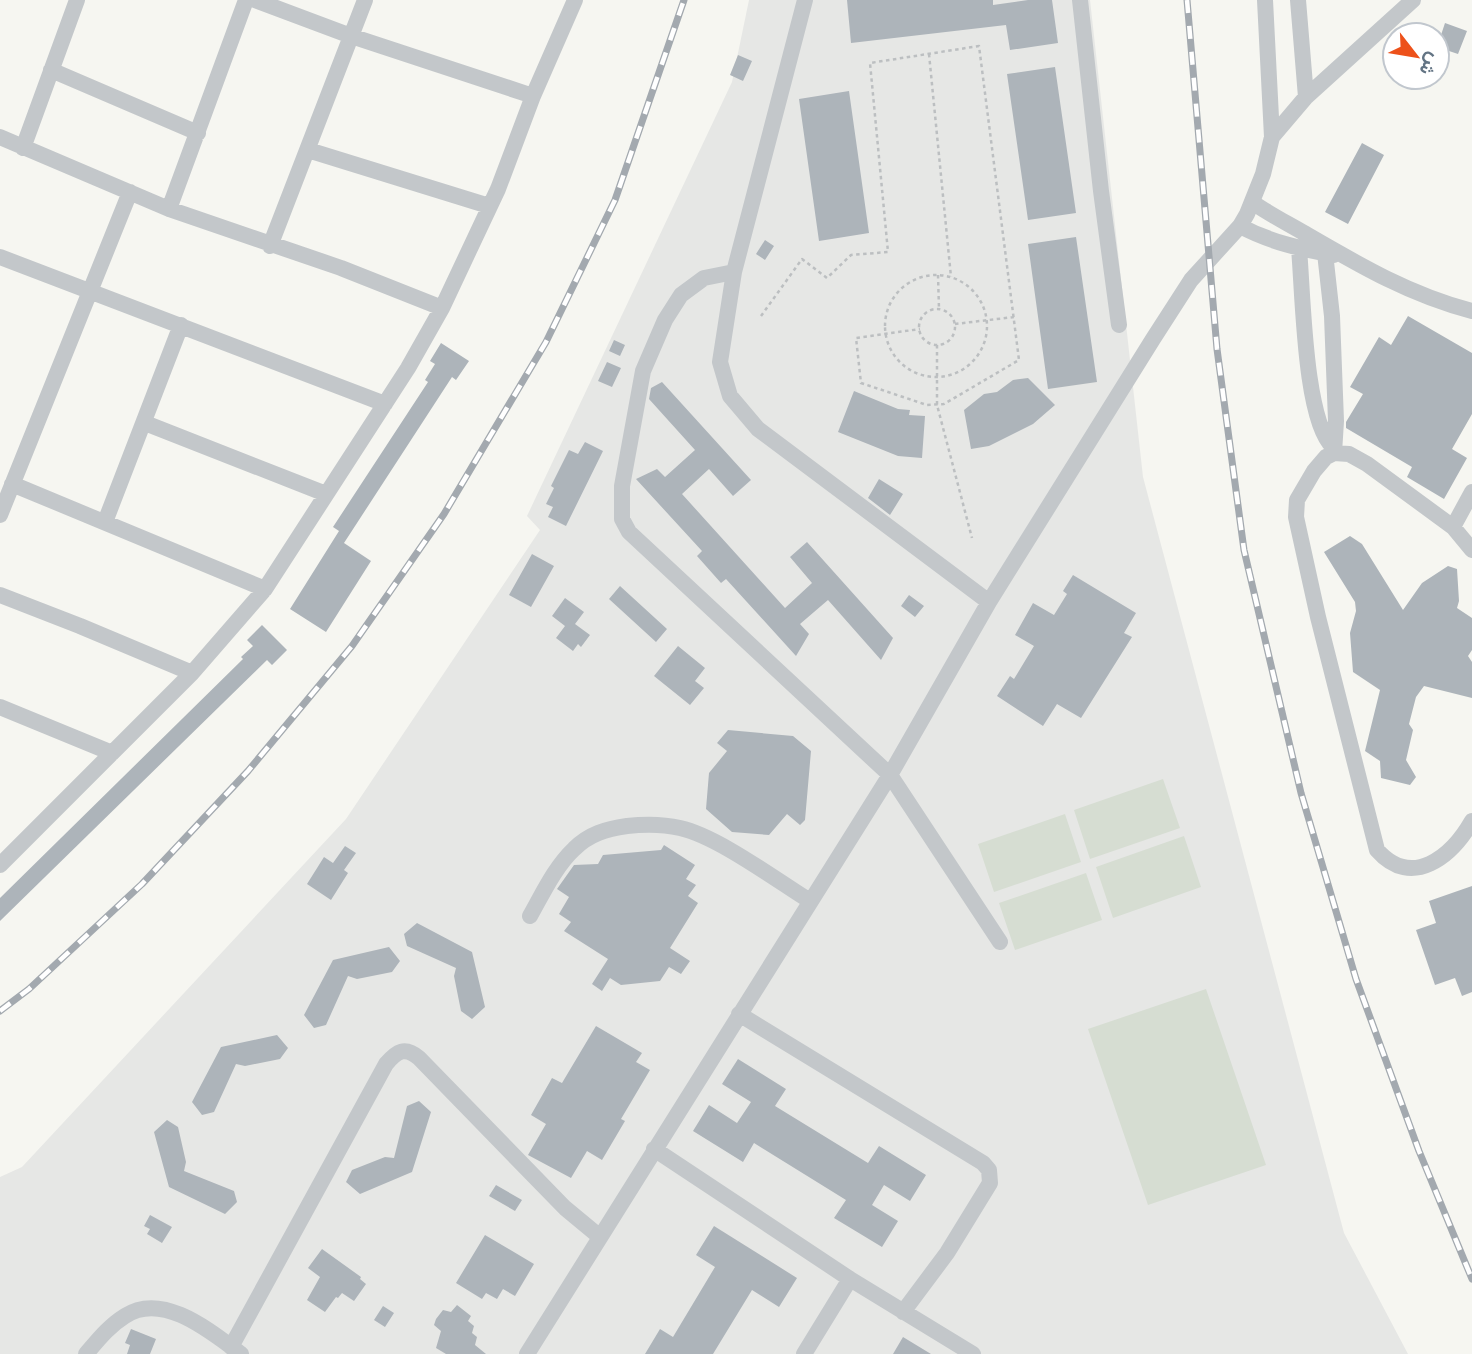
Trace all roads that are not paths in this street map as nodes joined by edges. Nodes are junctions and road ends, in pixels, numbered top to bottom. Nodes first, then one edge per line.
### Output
1 (246, 0) edge
2 (255, 0) edge
3 (365, 0) edge
4 (575, 0) edge
5 (805, 0) edge
6 (1080, 0) edge
7 (1265, 0) edge
8 (1298, 0) edge
9 (1413, 0) edge
10 (73, 1) edge
11 (351, 36) junction
12 (51, 71) junction
13 (533, 96) junction
14 (1306, 97) junction
15 (198, 133) junction
16 (0, 137) edge
17 (1272, 137) junction
18 (23, 148) junction
19 (308, 150) junction
20 (130, 192) junction
21 (1252, 202) junction
22 (489, 206) junction
23 (169, 209) junction
24 (1240, 226) junction
25 (270, 246) junction
26 (1299, 249) junction
27 (1332, 254) junction
28 (0, 257) edge
29 (734, 272) junction
30 (89, 290) junction
31 (442, 308) junction
32 (1472, 312) edge
33 (181, 325) junction
34 (1119, 325) dead end
35 (385, 404) junction
36 (145, 424) junction
37 (1334, 450) junction
38 (12, 484) junction
39 (1472, 492) edge
40 (326, 494) junction
41 (0, 515) edge
42 (105, 522) junction
43 (1453, 527) junction
44 (1472, 550) edge
45 (265, 589) junction
46 (0, 595) edge
47 (989, 602) junction
48 (192, 673) junction
49 (0, 707) edge
50 (112, 753) junction
51 (890, 775) junction
52 (1470, 829) edge
53 (0, 865) edge
54 (810, 901) junction
55 (530, 916) dead end
56 (1000, 942) dead end
57 (739, 1014) junction
58 (654, 1149) junction
59 (600, 1237) junction
60 (850, 1279) junction
61 (903, 1312) junction
62 (236, 1350) edge
63 (86, 1354) edge
64 (527, 1354) edge
65 (804, 1354) edge
66 (973, 1354) edge

1 - 15 street
2 - 11 street
3 - 11 street
4 - 13 street
5 - 29 street
6 - 34 street
7 - 17 street
8 - 14 street
9 - 14 street
10 - 12 street
11 - 13 street
11 - 19 street
12 - 15 street
12 - 18 street
13 - 22 street
14 - 17 street
15 - 23 street
16 - 18 street
17 - 21 street
18 - 20 street
19 - 22 street
19 - 25 street
20 - 23 street
20 - 30 street
21 - 24 street
21 - 27 street
22 - 31 street
23 - 25 street
24 - 26 street
24 - 47 street
25 - 31 street
26 - 27 street
26 - 37 street
27 - 32 street
27 - 37 street
28 - 30 street
29 - 47 street
29 - 51 street
30 - 33 street
30 - 38 street
31 - 35 street
33 - 35 street
33 - 36 street
35 - 40 street
36 - 40 street
36 - 42 street
37 - 43 street
37 - 52 street
38 - 41 street
38 - 42 street
39 - 43 street
40 - 45 street
42 - 45 street
43 - 44 street
45 - 48 street
46 - 48 street
47 - 51 street
48 - 50 street
49 - 50 street
50 - 53 street
51 - 54 street
51 - 56 street
54 - 55 street
54 - 57 street
57 - 58 street
57 - 61 street
58 - 59 street
58 - 60 street
59 - 62 street
59 - 64 street
60 - 61 street
60 - 65 street
61 - 66 street
62 - 63 street

